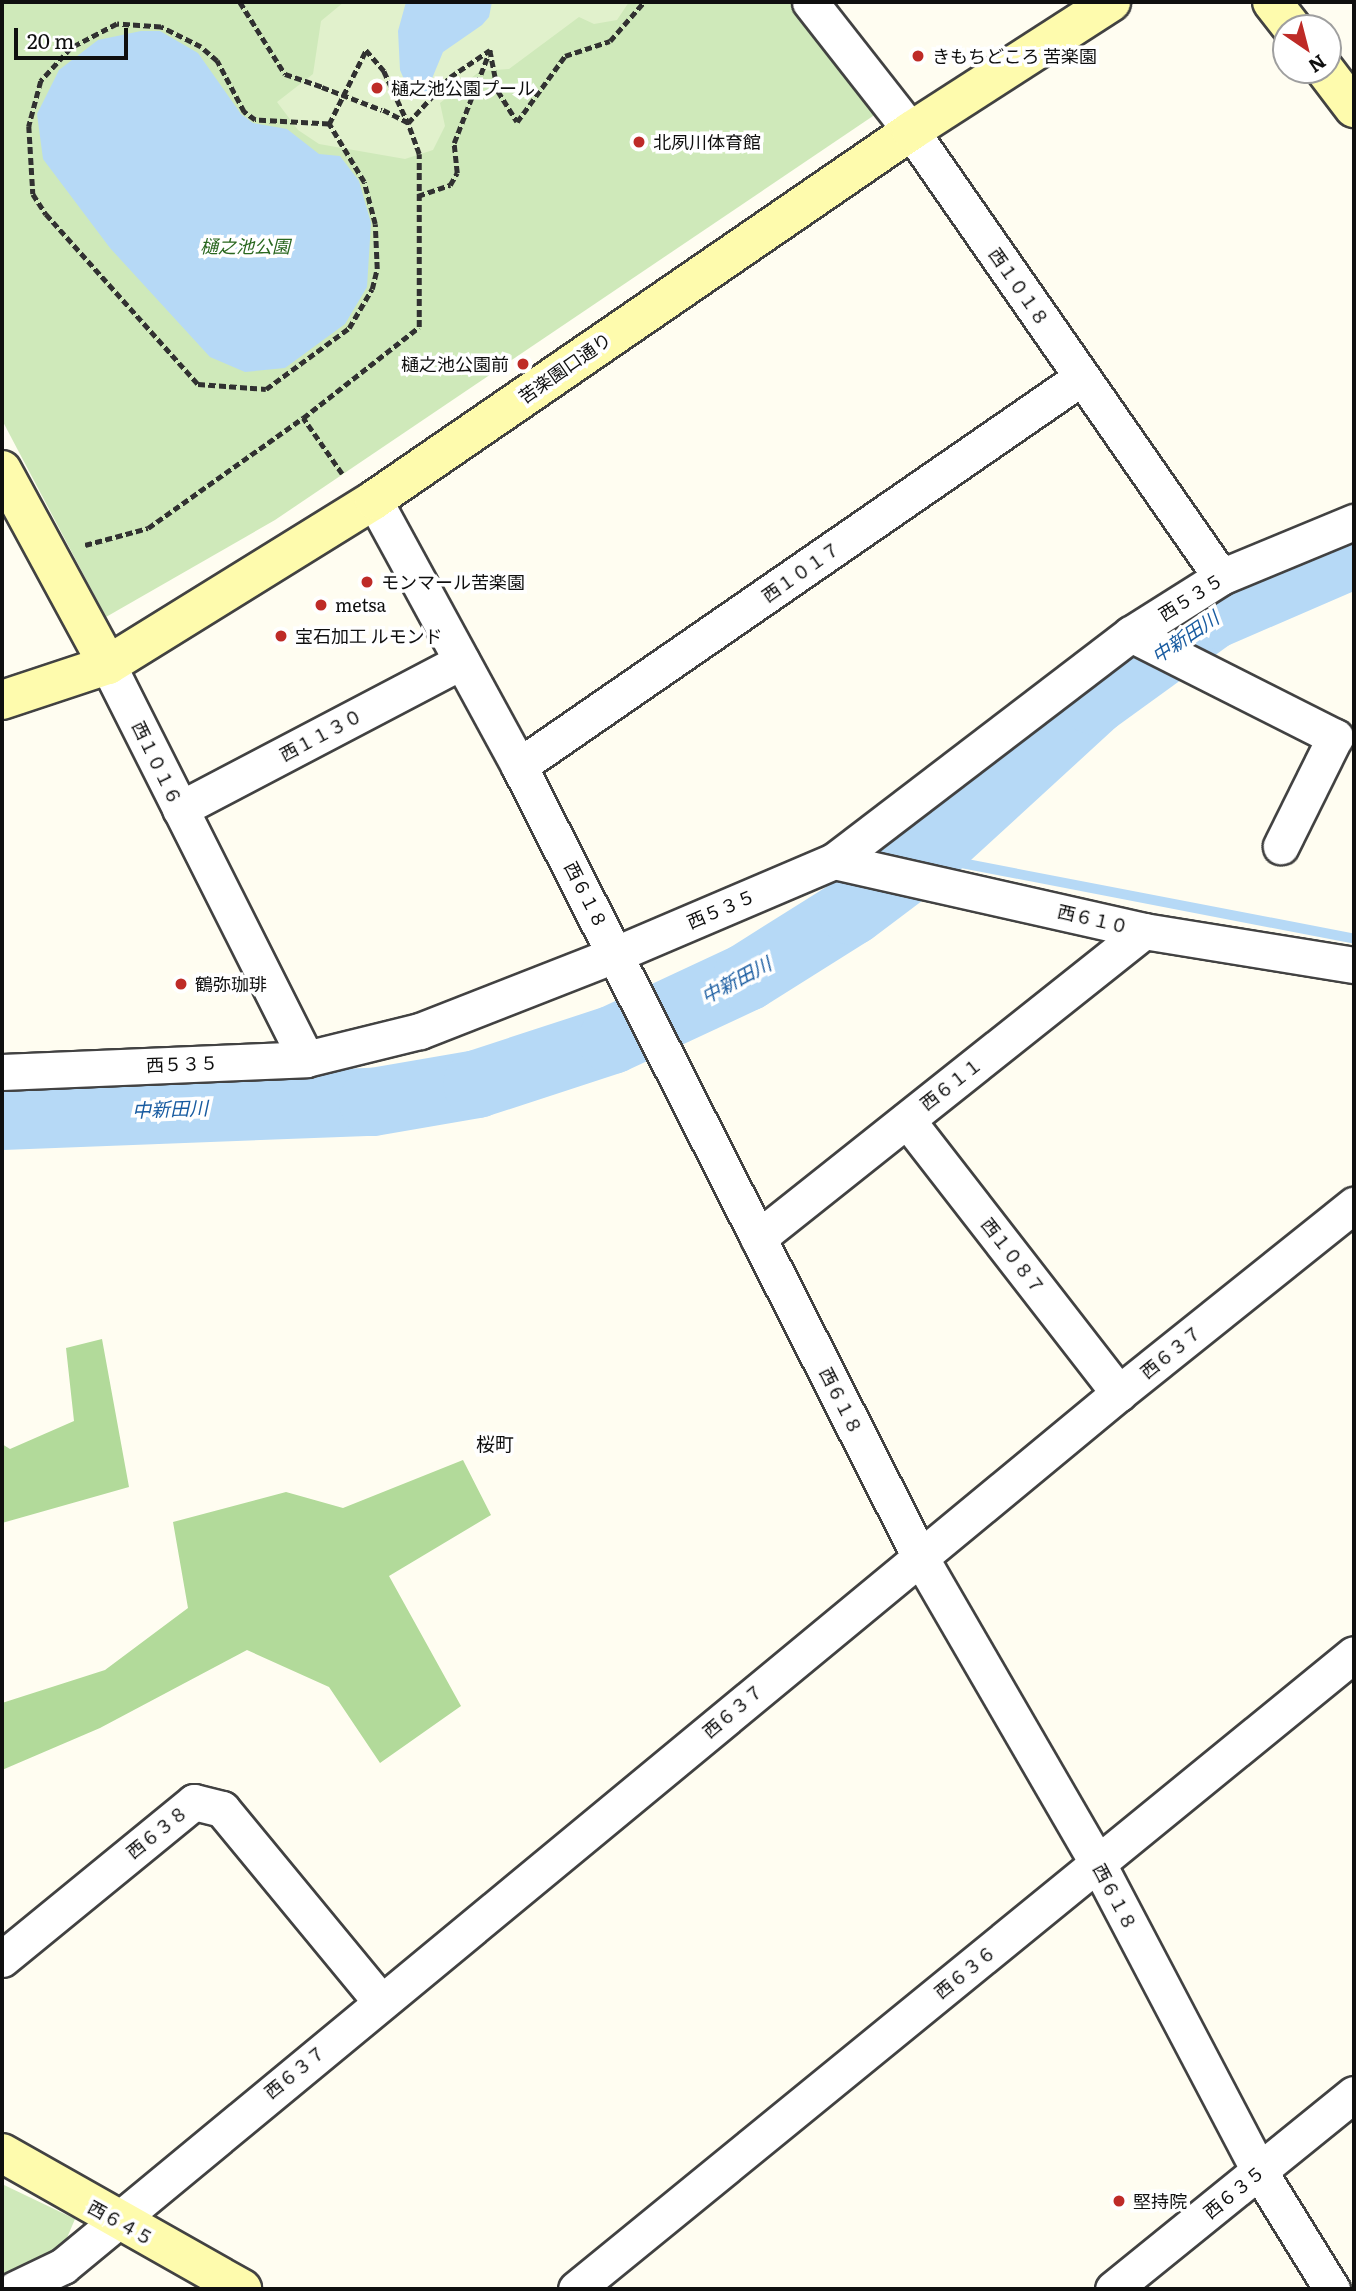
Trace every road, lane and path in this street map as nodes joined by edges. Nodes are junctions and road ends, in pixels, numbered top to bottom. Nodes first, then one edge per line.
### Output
1 (240, 2) edge
2 (644, 2) edge
3 (810, 2) edge
4 (1111, 2) edge
5 (490, 50) junction
6 (1336, 84) edge
7 (1354, 108) edge
8 (408, 123) junction
9 (329, 124) junction
10 (911, 131) junction
11 (418, 196) junction
12 (1082, 377) junction
13 (303, 418) junction
14 (2, 470) edge
15 (360, 490) junction
16 (1354, 522) edge
17 (48, 555) junction
18 (1221, 577) junction
19 (1131, 634) junction
20 (462, 661) junction
21 (108, 665) junction
22 (2, 700) edge
23 (519, 766) junction
24 (180, 809) junction
25 (1282, 846) dead end
26 (834, 861) junction
27 (1144, 931) junction
28 (616, 954) junction
29 (1354, 965) edge
30 (306, 1059) junction
31 (2, 1072) edge
32 (906, 1119) junction
33 (1354, 1205) edge
34 (758, 1238) junction
35 (1119, 1393) junction
36 (920, 1557) junction
37 (1354, 1654) edge
38 (1098, 1864) junction
39 (2, 1959) edge
40 (381, 2002) junction
41 (1354, 2094) edge
42 (2, 2153) edge
43 (1259, 2171) junction
44 (113, 2220) junction
45 (15, 2289) edge
46 (242, 2289) edge
47 (576, 2289) edge
48 (1113, 2289) edge
49 (1332, 2289) edge

1 - 8 path, bridge
2 - 5 path
3 - 10 street, 西１０１８
4 - 10 street, 苦楽園口通り
5 - 8 path
5 - 11 path
6 - 7 street
8 - 9 path
8 - 11 path
9 - 9 path
10 - 12 street, 西１０１８
10 - 15 street, 苦楽園口通り
11 - 13 path
12 - 18 street, 西１０１８
12 - 23 street, 西１０１７
13 - 15 path
13 - 17 path
14 - 17 street, 西１０１６
15 - 20 street, 西６１８
15 - 21 street, 苦楽園口通り
16 - 18 street, 西５３５
17 - 21 street, 西１０１６
18 - 19 street, 西５３５
19 - 25 street
19 - 26 street, 西５３５
20 - 23 street, 西６１８
20 - 24 street, 西１１３０
21 - 22 street, 苦楽園口通り
21 - 24 street, 西１０１６
23 - 28 street, 西６１８
24 - 30 street, 西１０１６
26 - 27 street, 西６１０
26 - 28 street, 西５３５
27 - 29 street, 西６１０
27 - 32 street, 西６１１
28 - 30 street, 西５３５
28 - 34 street, 西６１８
30 - 31 street, 西５３５
32 - 34 street, 西６１１
32 - 35 street, 西１０８７
33 - 35 street, 西６３７
34 - 36 street, 西６１８
35 - 36 street, 西６３７
36 - 38 street, 西６１８
36 - 40 street, 西６３７
37 - 38 street, 西６３６
38 - 43 street, 西６１８
38 - 47 street, 西６３６
39 - 40 street, 西６３８
40 - 44 street, 西６３７
41 - 43 street, 西６３５
42 - 44 street, 西６４５
43 - 48 street, 西６３５
43 - 49 street, 西６１８
44 - 45 street, 西６３７
44 - 46 street, 西６４５

